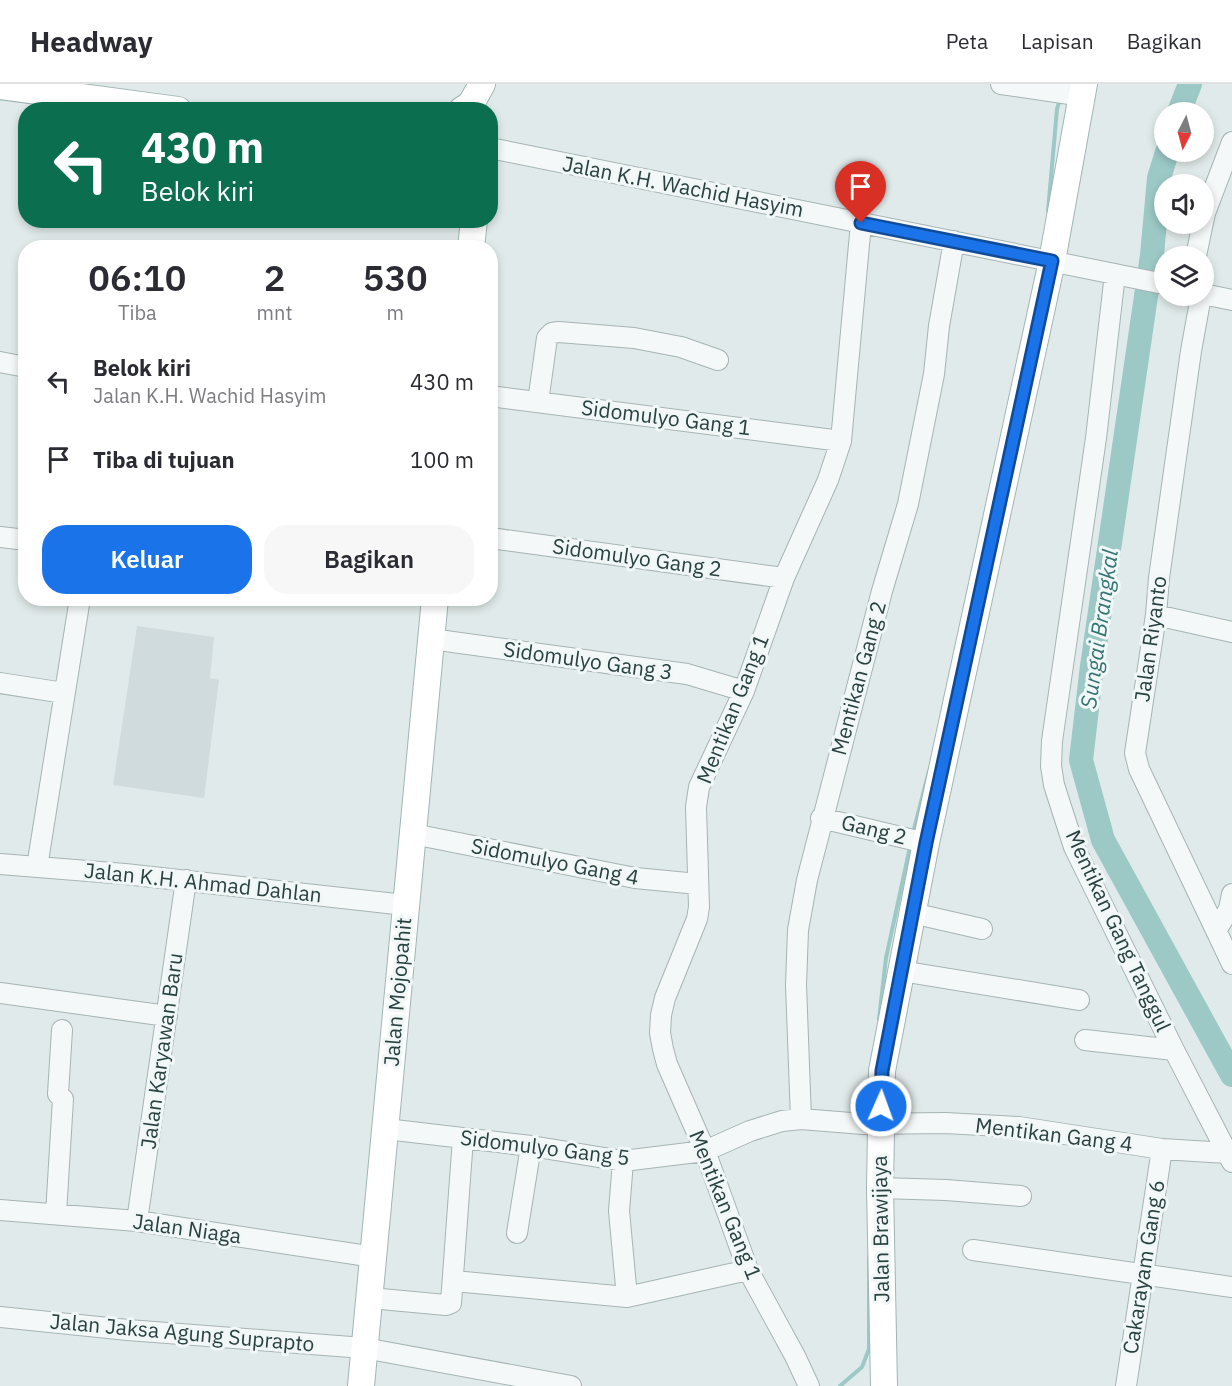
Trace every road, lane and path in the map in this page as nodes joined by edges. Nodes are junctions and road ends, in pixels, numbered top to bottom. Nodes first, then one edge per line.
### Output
1 (482, 84) edge
2 (489, 84) edge
3 (1001, 84) edge
4 (0, 86) edge
5 (1078, 91) edge
6 (119, 102) edge
7 (472, 102) edge
8 (487, 102) edge
9 (1232, 142) edge
10 (498, 150) edge
11 (861, 223) junction
12 (954, 241) junction
13 (1198, 246) edge
14 (1034, 257) junction
15 (1120, 275) junction
16 (1154, 282) edge
17 (1214, 297) edge
18 (1232, 300) edge
19 (1200, 306) edge
20 (718, 360) dead end
21 (0, 362) edge
22 (18, 365) edge
23 (498, 397) edge
24 (538, 402) junction
25 (841, 441) junction
26 (0, 537) edge
27 (498, 538) edge
28 (18, 539) edge
29 (784, 578) junction
30 (79, 606) edge
31 (434, 606) edge
32 (1156, 615) junction
33 (1232, 632) edge
34 (431, 639) junction
35 (0, 683) edge
36 (744, 691) junction
37 (64, 693) junction
38 (821, 818) junction
39 (413, 834) junction
40 (915, 841) junction
41 (0, 864) edge
42 (37, 867) junction
43 (186, 880) junction
44 (698, 884) junction
45 (1231, 904) edge
46 (405, 905) junction
47 (912, 913) junction
48 (982, 928) dead end
49 (1216, 931) junction
50 (1232, 964) edge
51 (901, 971) junction
52 (0, 993) edge
53 (1079, 1000) dead end
54 (167, 1016) junction
55 (62, 1030) dead end
56 (1085, 1040) dead end
57 (1174, 1050) junction
58 (801, 1119) junction
59 (872, 1124) junction
60 (386, 1128) junction
61 (463, 1138) junction
62 (531, 1146) junction
63 (1162, 1149) junction
64 (705, 1151) junction
65 (1229, 1157) edge
66 (623, 1161) junction
67 (880, 1188) junction
68 (1021, 1196) dead end
69 (0, 1210) edge
70 (56, 1214) junction
71 (137, 1221) junction
72 (517, 1233) dead end
73 (974, 1250) dead end
74 (374, 1257) junction
75 (748, 1270) junction
76 (1143, 1275) junction
77 (454, 1281) junction
78 (1232, 1287) edge
79 (627, 1297) junction
80 (370, 1298) junction
81 (0, 1317) edge
82 (364, 1348) junction
83 (361, 1386) edge
84 (571, 1386) edge
85 (809, 1386) edge
86 (884, 1386) edge
87 (1126, 1386) edge

1 - 7 main road
2 - 8 main road
3 - 5 street
4 - 6 main road
5 - 14 main road, Jalan Brawijaya
9 - 13 street
10 - 11 street, Jalan K.H. Wachid Hasyim
11 - 12 street, Jalan K.H. Wachid Hasyim
11 - 25 street, Mentikan Gang 1
12 - 14 street, Jalan K.H. Wachid Hasyim
12 - 38 street, Mentikan Gang 2
14 - 15 street, Jalan K.H. Wachid Hasyim
14 - 40 main road, Jalan Brawijaya
15 - 16 street, Jalan K.H. Wachid Hasyim
15 - 57 street, Mentikan Gang Tanggul
17 - 18 street
19 - 32 street, Jalan Riyanto
20 - 24 street
21 - 22 street
23 - 24 street, Sidomulyo Gang 1
24 - 25 street, Sidomulyo Gang 1
25 - 29 street, Mentikan Gang 1
26 - 28 street
27 - 29 street, Sidomulyo Gang 2
29 - 36 street, Mentikan Gang 1
30 - 37 street
31 - 34 main road, Jalan Mojopahit
32 - 33 street
32 - 49 street, Jalan Riyanto
34 - 36 street, Sidomulyo Gang 3
34 - 39 main road, Jalan Mojopahit
35 - 37 street
36 - 44 street, Mentikan Gang 1
37 - 42 street
38 - 40 street, Gang 2
38 - 58 street, Mentikan Gang 2
39 - 44 street, Sidomulyo Gang 4
39 - 46 main road, Jalan Mojopahit
40 - 47 main road, Jalan Brawijaya
41 - 42 street, Jalan K.H. Ahmad Dahlan
42 - 43 street, Jalan K.H. Ahmad Dahlan
43 - 46 street, Jalan K.H. Ahmad Dahlan
43 - 54 street, Jalan Karyawan Baru
44 - 64 street, Mentikan Gang 1
45 - 49 street
46 - 60 main road, Jalan Mojopahit
47 - 48 street
47 - 51 main road, Jalan Brawijaya
49 - 50 street, Jalan Riyanto
51 - 53 street
51 - 59 main road, Jalan Brawijaya
52 - 54 street
54 - 71 street, Jalan Karyawan Baru
55 - 70 street
56 - 57 street
57 - 65 street, Mentikan Gang Tanggul
58 - 59 street, Mentikan Gang 4
58 - 64 street, Sidomulyo Gang 5
59 - 63 street, Mentikan Gang 4
59 - 67 main road, Jalan Brawijaya
60 - 61 street, Sidomulyo Gang 5
60 - 74 main road, Jalan Mojopahit
61 - 62 street, Sidomulyo Gang 5
61 - 77 street
62 - 66 street, Sidomulyo Gang 5
62 - 72 street
63 - 65 street, Mentikan Gang 4
63 - 76 street, Cakarayam Gang 6
64 - 66 street, Sidomulyo Gang 5
64 - 75 street, Mentikan Gang 1
66 - 79 street
67 - 68 street
67 - 86 main road, Jalan Brawijaya
69 - 70 street, Jalan Niaga
70 - 71 street, Jalan Niaga
71 - 74 street, Jalan Niaga
73 - 76 street
74 - 80 main road, Jalan Mojopahit
75 - 79 street
75 - 85 street, Mentikan Gang 1
76 - 78 street
76 - 87 street, Cakarayam Gang 6
77 - 79 street
77 - 80 street
80 - 82 main road, Jalan Mojopahit
81 - 82 street, Jalan Jaksa Agung Suprapto
82 - 83 main road, Jalan Mojopahit
82 - 84 street, Jalan Jaksa Agung Suprapto

